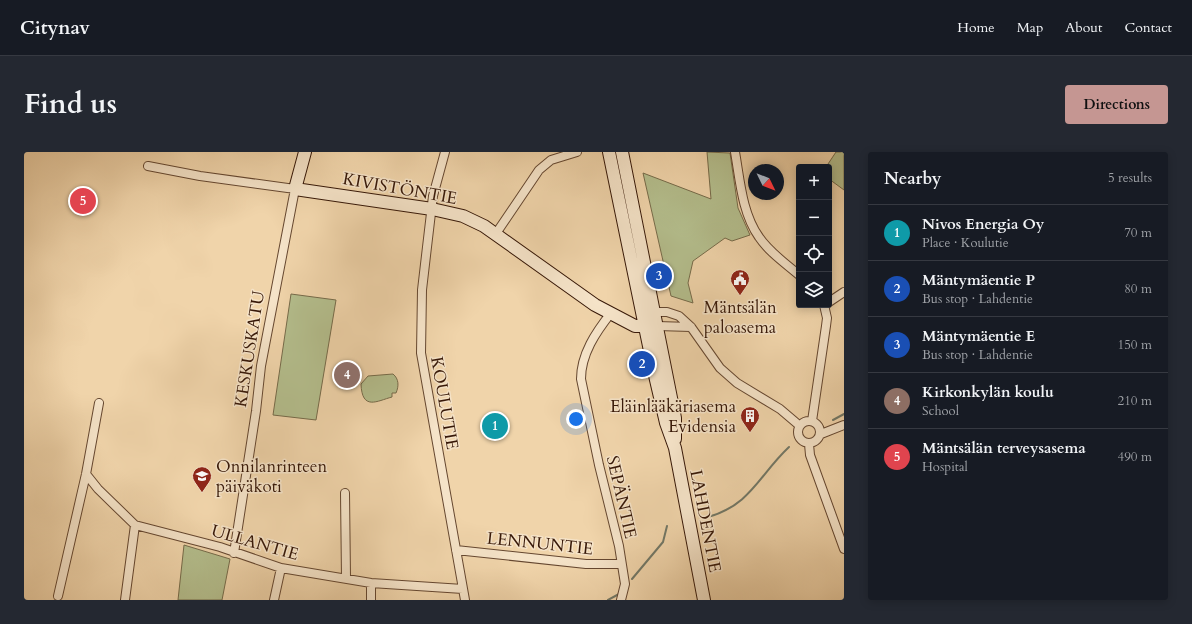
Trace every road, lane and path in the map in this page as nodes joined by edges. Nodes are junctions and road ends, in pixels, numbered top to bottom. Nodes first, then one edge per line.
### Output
1 (305, 152) edge
2 (445, 152) edge
3 (577, 152) edge
4 (609, 152) edge
5 (622, 152) edge
6 (735, 152) edge
7 (148, 166) dead end
8 (295, 189) junction
9 (432, 209) junction
10 (495, 235) junction
11 (796, 272) edge
12 (844, 292) edge
13 (832, 300) edge
14 (825, 308) edge
15 (655, 312) junction
16 (642, 314) junction
17 (614, 315) junction
18 (645, 326) junction
19 (657, 326) junction
20 (691, 327) junction
21 (99, 403) dead end
22 (812, 421) junction
23 (844, 425) edge
24 (800, 426) junction
25 (821, 434) junction
26 (809, 444) junction
27 (675, 448) junction
28 (86, 474) junction
29 (345, 493) dead end
30 (844, 522) edge
31 (835, 524) junction
32 (135, 525) junction
33 (844, 549) edge
34 (456, 550) junction
35 (234, 553) junction
36 (620, 564) junction
37 (281, 568) junction
38 (346, 577) junction
39 (371, 582) junction
40 (463, 589) junction
41 (58, 596) dead end
42 (125, 600) edge
43 (274, 600) edge
44 (371, 600) edge
45 (465, 600) edge
46 (621, 600) edge
47 (704, 600) edge

1 - 8 main road, KESKUSKATU
2 - 9 street, KOULUTIE
3 - 10 street
4 - 16 main road, LAHDENTIE
5 - 15 main road, LAHDENTIE
6 - 11 street
7 - 8 street, KIVISTÖNTIE
8 - 9 main road, KIVISTÖNTIE
8 - 35 street, KESKUSKATU
9 - 10 main road, KIVISTÖNTIE
9 - 34 street, KOULUTIE
10 - 17 main road, KIVISTÖNTIE
12 - 13 street
14 - 22 street
15 - 16 main road
15 - 19 main road, LAHDENTIE
15 - 20 street
16 - 17 main road
16 - 18 main road, LAHDENTIE
17 - 18 main road, KIVISTÖNTIE
17 - 36 street, SEPÄNTIE
18 - 19 main road, KIVISTÖNTIE
18 - 27 main road, LAHDENTIE
19 - 20 street
19 - 27 main road, LAHDENTIE
20 - 24 street
21 - 28 street
22 - 24 street
22 - 25 street
23 - 25 street
24 - 26 street
25 - 26 street
26 - 31 street
27 - 47 main road, LAHDENTIE
28 - 32 street
28 - 41 street
29 - 38 street
30 - 31 street
31 - 33 street
32 - 35 street, ULLANTIE
32 - 42 street
34 - 36 street, LENNUNTIE
34 - 40 street, KOULUTIE
35 - 37 street, ULLANTIE
36 - 46 street, SEPÄNTIE
37 - 38 street, ULLANTIE
37 - 43 street
38 - 39 street, ULLANTIE
39 - 40 street, ULLANTIE
39 - 44 street
40 - 45 street, KOULUTIE

